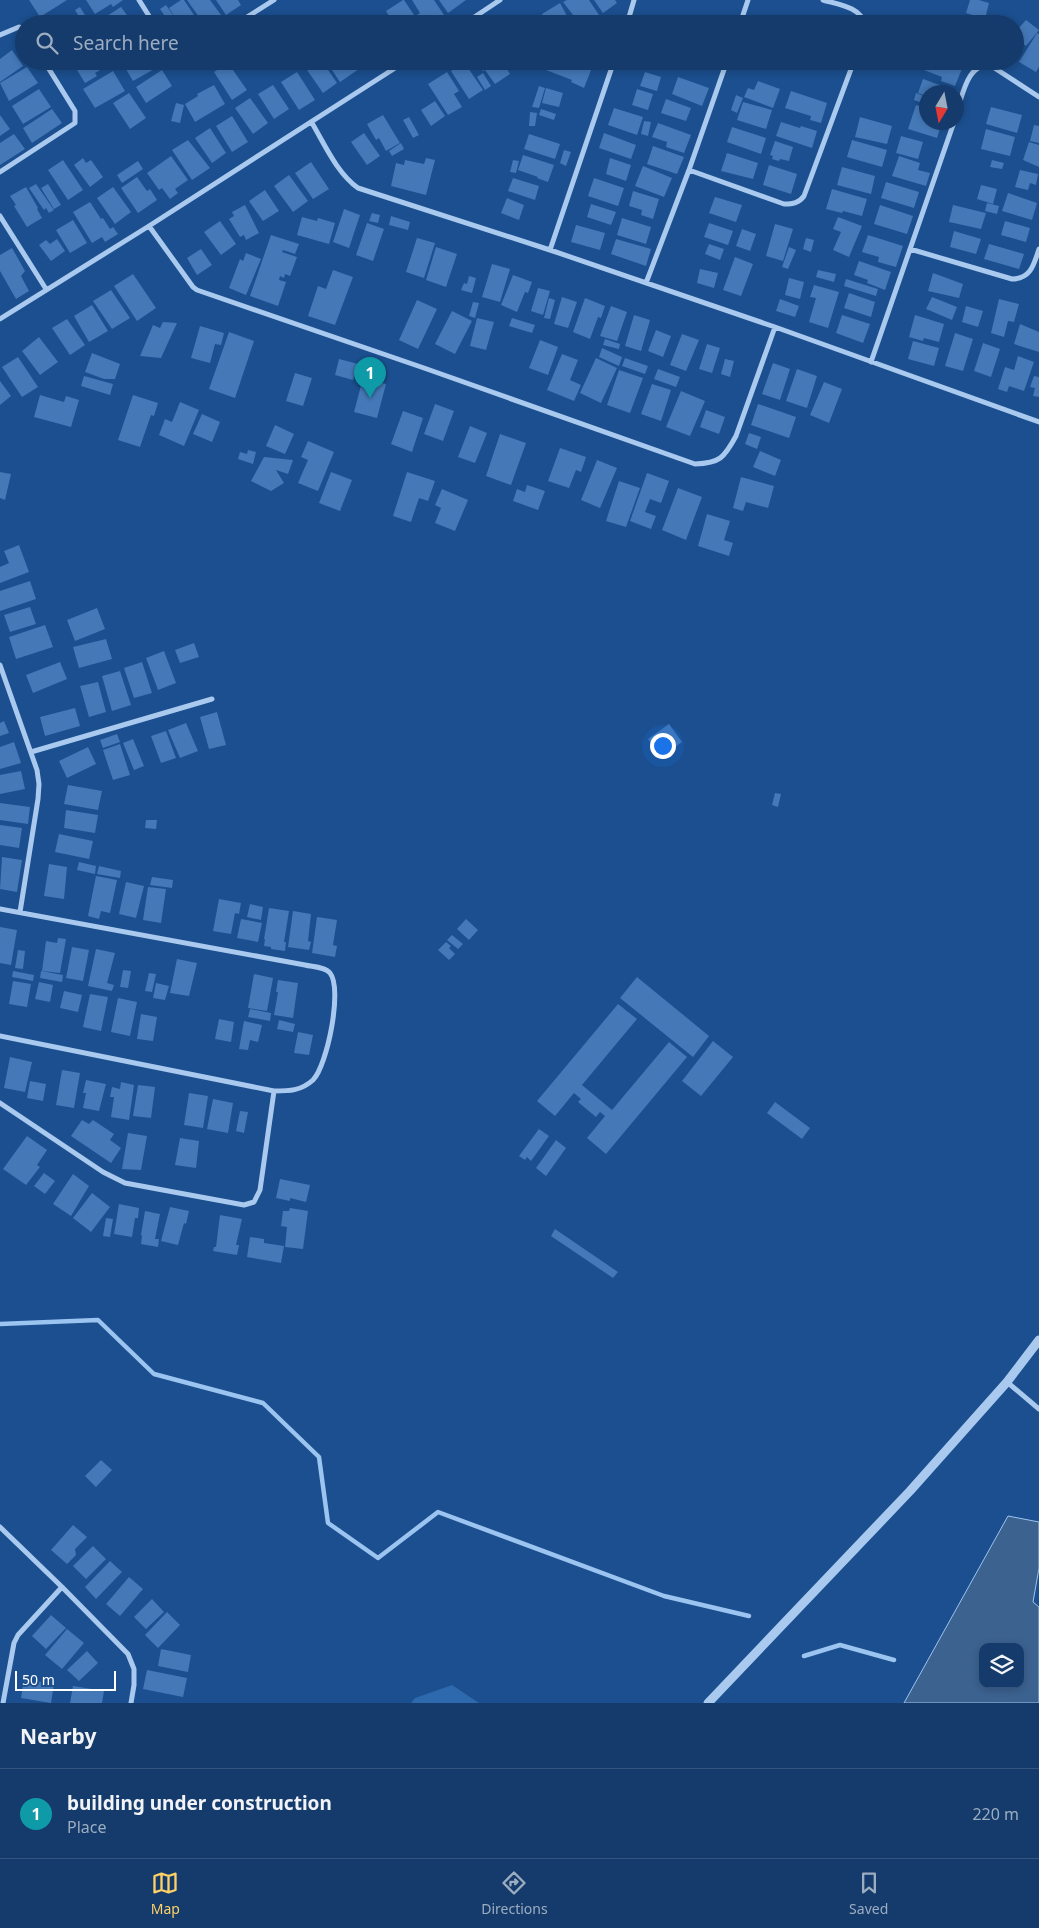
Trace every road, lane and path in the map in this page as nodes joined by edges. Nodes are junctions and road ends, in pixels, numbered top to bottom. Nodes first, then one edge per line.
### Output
1 (139, 0) edge
2 (274, 0) edge
3 (500, 0) edge
4 (634, 0) edge
5 (748, 0) edge
6 (823, 0) edge
7 (148, 15) edge
8 (250, 15) edge
9 (478, 15) edge
10 (630, 15) edge
11 (743, 15) edge
12 (861, 15) edge
13 (15, 29) edge
14 (0, 35) edge
15 (50, 70) edge
16 (392, 70) edge
17 (611, 70) edge
18 (724, 70) edge
19 (851, 70) edge
20 (975, 70) edge
21 (995, 70) edge
22 (964, 91) edge
23 (1039, 97) edge
24 (312, 123) junction
25 (951, 130) edge
26 (690, 170) junction
27 (0, 172) edge
28 (0, 216) edge
29 (149, 226) junction
30 (910, 248) junction
31 (1039, 248) edge
32 (550, 250) junction
33 (646, 283) junction
34 (46, 289) junction
35 (0, 319) edge
36 (775, 326) junction
37 (871, 362) junction
38 (1039, 422) edge
39 (0, 665) edge
40 (212, 699) dead end
41 (30, 752) junction
42 (0, 908) edge
43 (20, 912) junction
44 (0, 1036) edge
45 (274, 1091) junction
46 (0, 1103) edge
47 (1039, 1340) edge
48 (1007, 1382) junction
49 (1039, 1409) edge
50 (0, 1527) edge
51 (62, 1587) junction
52 (3, 1703) edge
53 (131, 1703) edge
54 (708, 1703) edge

1 - 7 street
2 - 8 street
3 - 9 street
4 - 10 street
5 - 11 street
6 - 12 street
13 - 14 street
15 - 27 street
16 - 24 street
17 - 32 street
18 - 26 street
19 - 26 street
20 - 22 street
21 - 23 street
24 - 29 street
24 - 32 street
25 - 30 street
26 - 33 street
28 - 34 street
29 - 34 street
29 - 36 street
30 - 31 street
30 - 37 street
32 - 33 street
33 - 36 street
34 - 35 street
36 - 37 street
37 - 38 street
39 - 41 street
40 - 41 street
41 - 43 street
42 - 43 street
43 - 45 street
44 - 45 street
45 - 46 street
47 - 48 street
48 - 49 street
48 - 54 street
50 - 51 street
51 - 52 street
51 - 53 street

